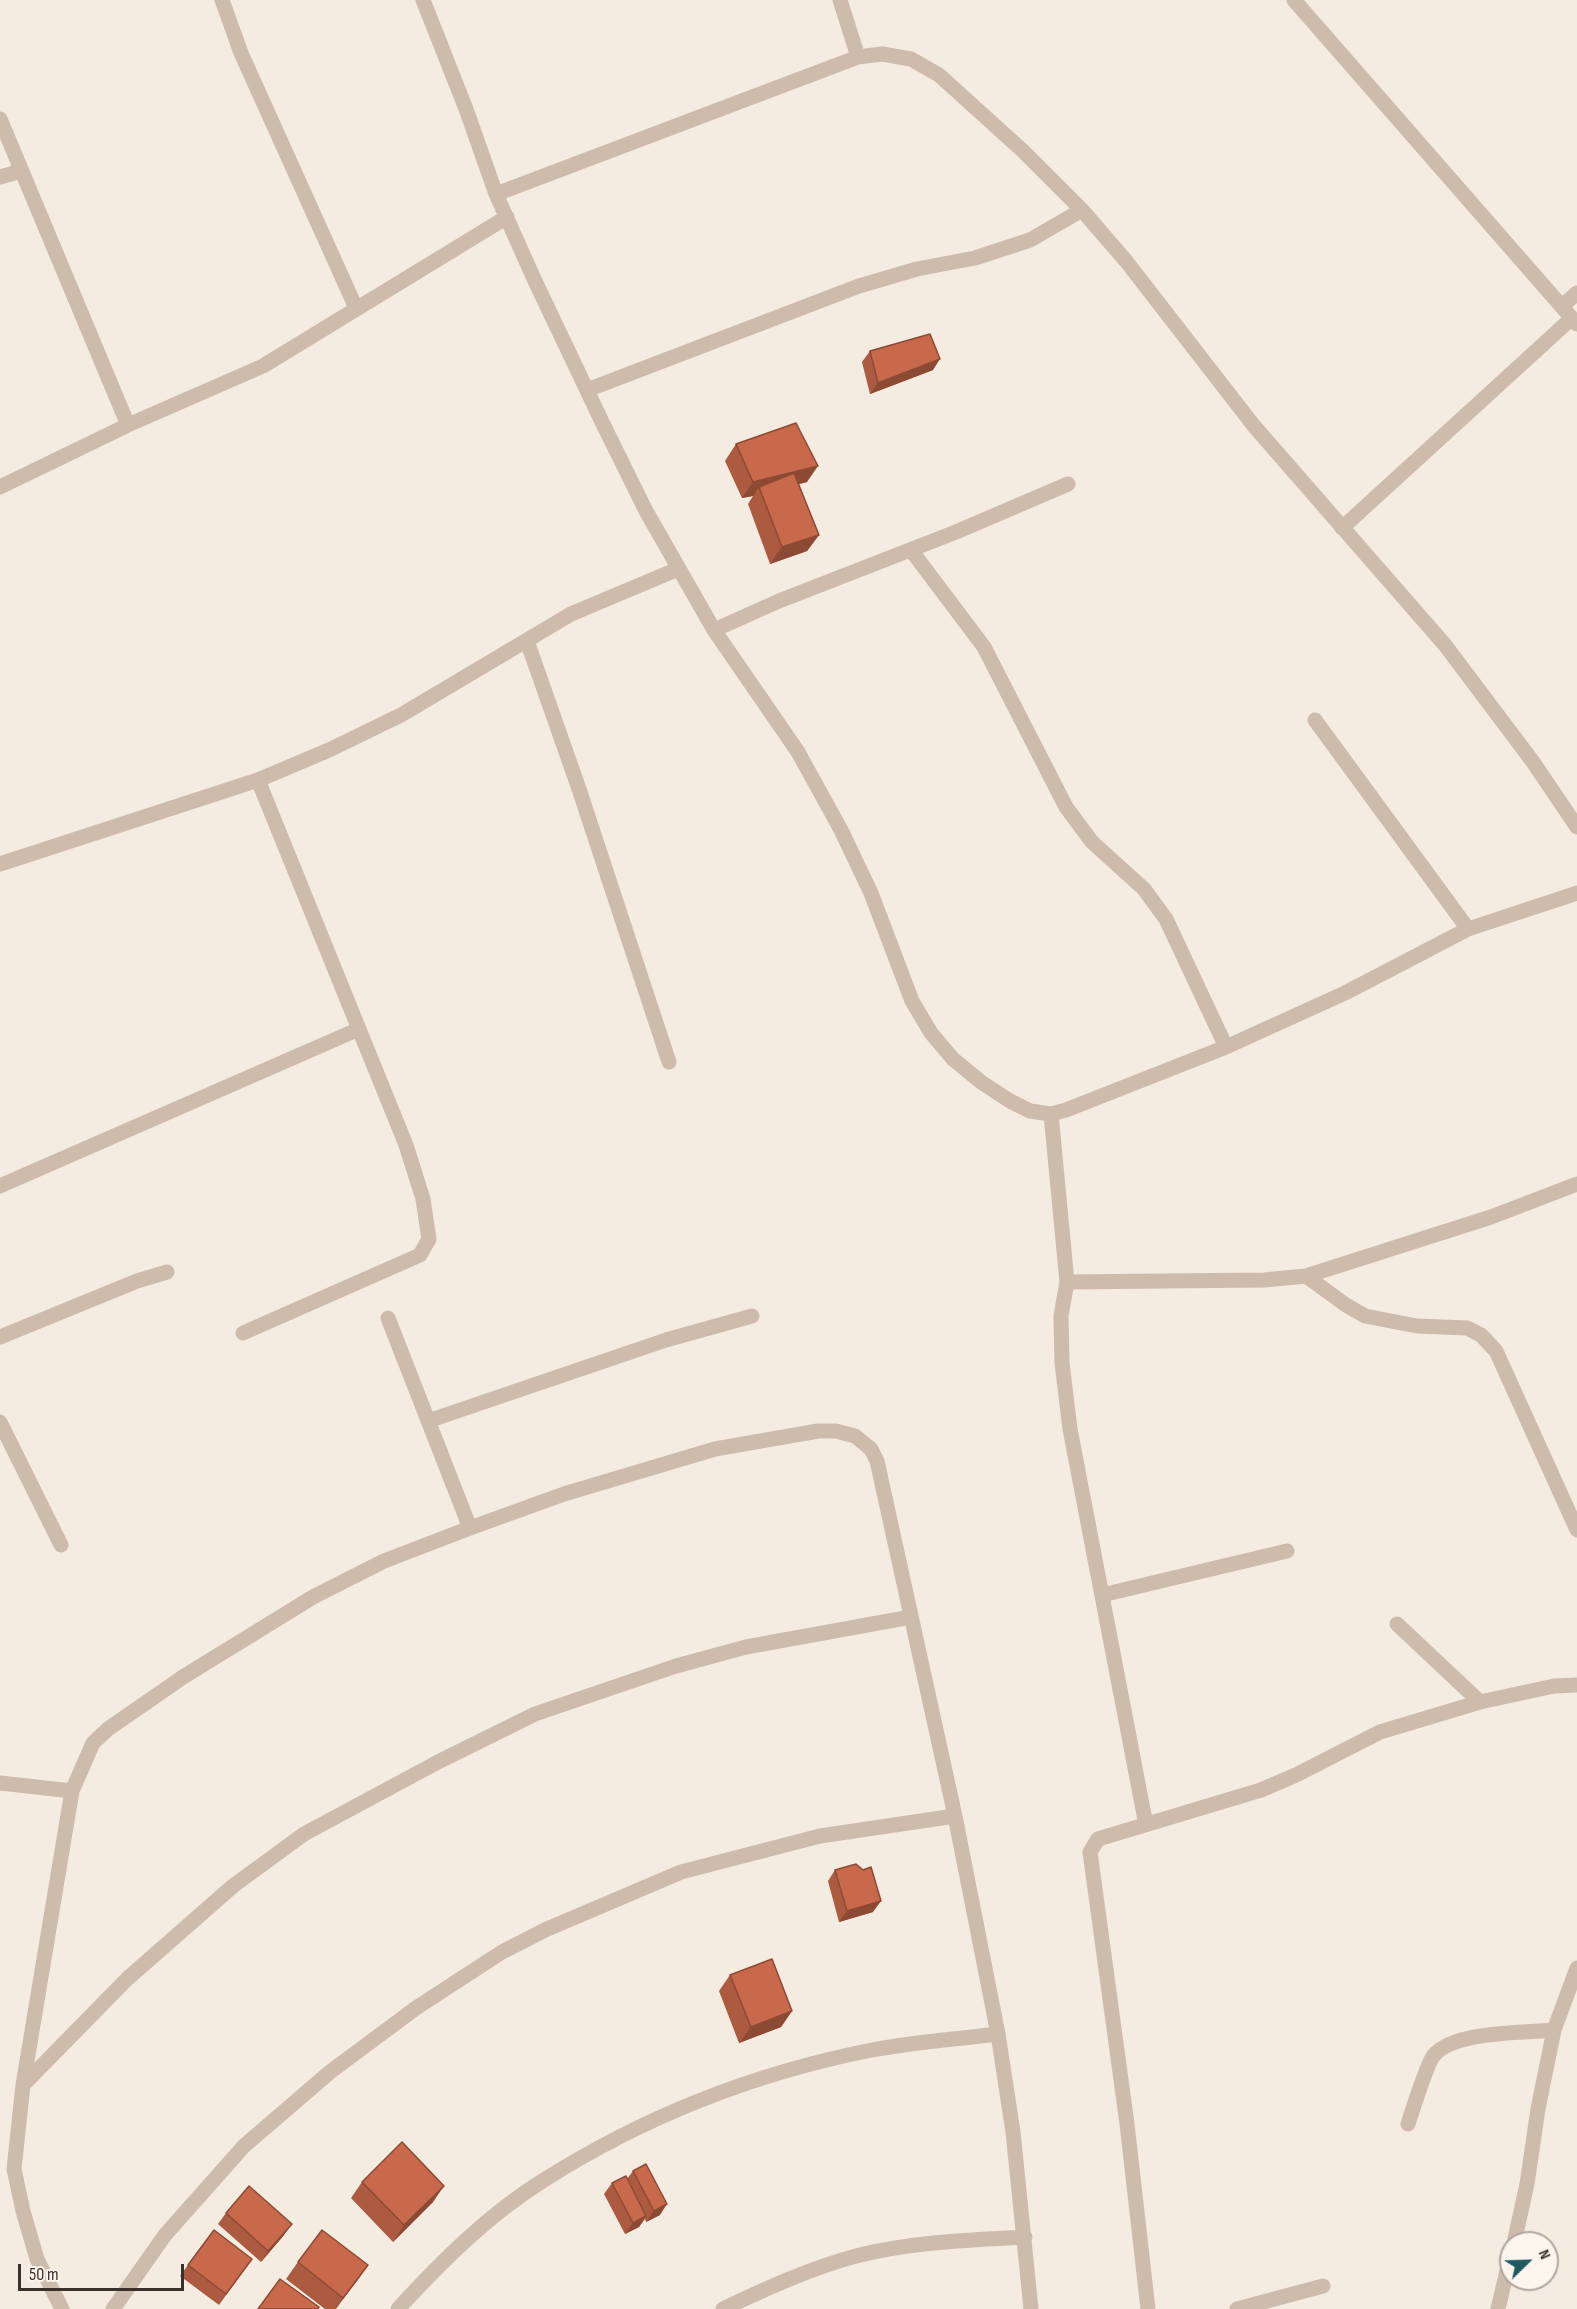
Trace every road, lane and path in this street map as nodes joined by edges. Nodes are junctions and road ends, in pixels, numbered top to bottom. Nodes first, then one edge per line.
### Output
1 (222, 0) edge
2 (423, 0) edge
3 (840, 0) edge
4 (1294, 0) edge
5 (858, 57) junction
6 (0, 119) edge
7 (21, 171) junction
8 (0, 177) edge
9 (496, 194) junction
10 (1082, 210) junction
11 (507, 217) junction
12 (1577, 293) edge
13 (1562, 306) junction
14 (356, 308) junction
15 (1574, 321) edge
16 (587, 390) junction
17 (128, 425) junction
18 (1068, 484) dead end
19 (0, 487) edge
20 (1342, 528) junction
21 (910, 550) junction
22 (678, 569) junction
23 (714, 630) junction
24 (527, 641) junction
25 (1315, 720) dead end
26 (258, 780) junction
27 (1577, 827) edge
28 (0, 864) edge
29 (1577, 893) edge
30 (1468, 929) junction
31 (359, 1029) junction
32 (1226, 1047) junction
33 (669, 1062) dead end
34 (1051, 1114) junction
35 (1577, 1184) edge
36 (0, 1186) edge
37 (166, 1272) dead end
38 (1306, 1276) junction
39 (1067, 1282) junction
40 (752, 1316) dead end
41 (388, 1318) dead end
42 (243, 1333) dead end
43 (0, 1337) edge
44 (428, 1420) junction
45 (0, 1422) edge
46 (470, 1527) junction
47 (1577, 1530) edge
48 (61, 1545) dead end
49 (1287, 1551) dead end
50 (1102, 1595) junction
51 (911, 1617) junction
52 (1397, 1624) dead end
53 (1577, 1685) edge
54 (1480, 1702) junction
55 (0, 1783) edge
56 (72, 1791) junction
57 (955, 1816) junction
58 (1146, 1825) junction
59 (1577, 1968) edge
60 (1554, 2030) junction
61 (999, 2034) junction
62 (23, 2085) junction
63 (1408, 2124) dead end
64 (7, 2168) edge
65 (1517, 2231) edge
66 (1025, 2237) junction
67 (1323, 2286) dead end
68 (1502, 2291) edge
69 (62, 2309) edge
70 (113, 2309) edge
71 (398, 2309) edge
72 (723, 2309) edge
73 (1031, 2309) edge
74 (1148, 2309) edge
75 (1237, 2309) edge
76 (1498, 2309) edge

1 - 14 street
2 - 9 street
3 - 5 street
4 - 13 street
5 - 9 street
5 - 10 street
6 - 7 street
7 - 8 street
7 - 17 street
9 - 11 street
10 - 16 street
10 - 20 street
11 - 14 street
11 - 16 street
12 - 13 street
13 - 15 street
14 - 17 street
15 - 20 street
16 - 22 street
17 - 19 street
18 - 21 street
20 - 27 street
21 - 23 street
21 - 32 street
22 - 23 street
22 - 24 street
23 - 34 street
24 - 26 street
24 - 33 street
25 - 30 street
26 - 28 street
26 - 31 street
29 - 30 street
30 - 32 street
31 - 36 street
31 - 42 street
32 - 34 street
34 - 39 street
35 - 38 street
37 - 43 street
38 - 39 street
38 - 47 street
39 - 50 street
40 - 44 street
41 - 44 street
44 - 46 street
45 - 48 street
46 - 51 street
46 - 56 street
49 - 50 street
50 - 58 street
51 - 57 street
51 - 62 street
52 - 54 street
53 - 54 street
54 - 58 street
55 - 56 street
56 - 62 street
57 - 61 street
57 - 70 street
58 - 74 street
59 - 60 street
60 - 63 street
60 - 65 street
61 - 66 street
61 - 71 street
62 - 64 street
64 - 69 street
66 - 72 street
66 - 73 street
67 - 75 street
68 - 76 street

